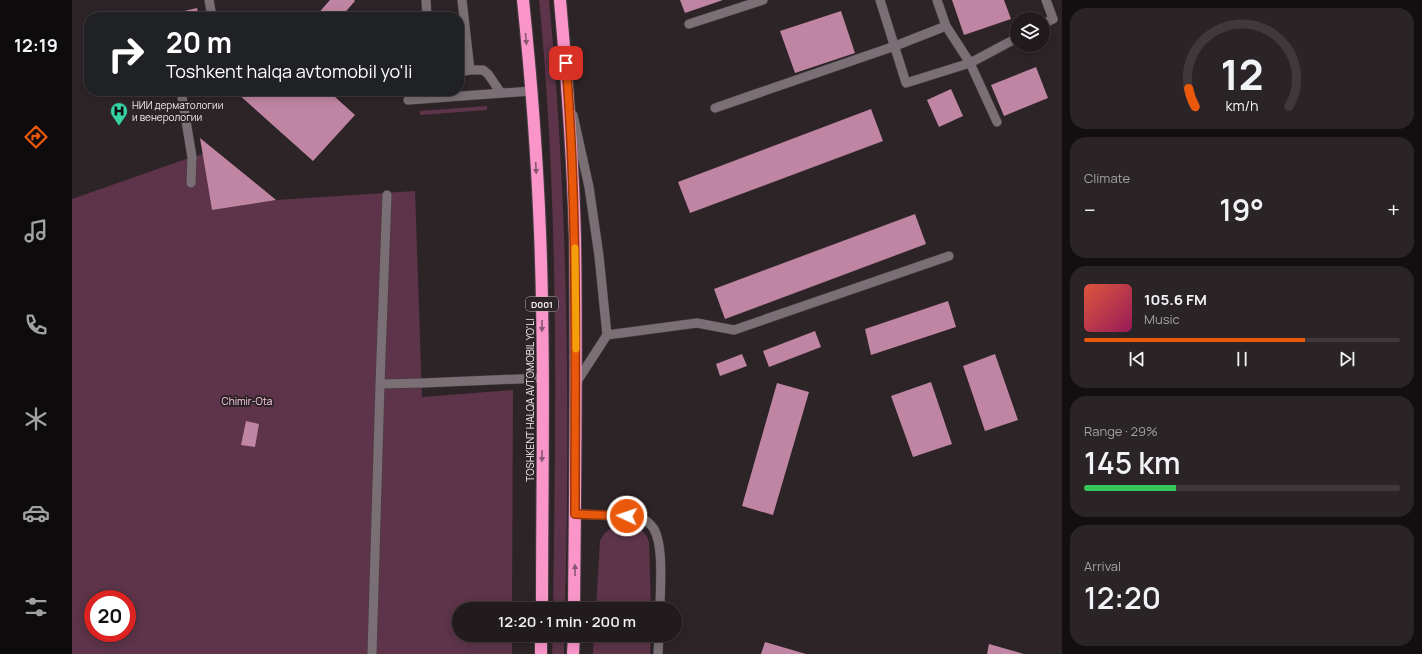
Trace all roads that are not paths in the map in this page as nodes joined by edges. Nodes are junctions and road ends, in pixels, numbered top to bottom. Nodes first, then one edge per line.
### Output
1 (209, 0) edge
2 (426, 0) edge
3 (462, 0) edge
4 (523, 0) edge
5 (560, 0) edge
6 (763, 0) edge
7 (880, 0) edge
8 (937, 0) edge
9 (1046, 0) edge
10 (211, 12) edge
11 (427, 12) edge
12 (463, 12) edge
13 (464, 18) edge
14 (1050, 20) edge
15 (689, 24) dead end
16 (946, 26) junction
17 (1010, 42) edge
18 (895, 46) junction
19 (970, 63) junction
20 (470, 70) junction
21 (464, 71) edge
22 (531, 91) junction
23 (501, 93) junction
24 (568, 94) junction
25 (182, 96) edge
26 (461, 96) edge
27 (464, 96) edge
28 (408, 100) dead end
29 (715, 108) dead end
30 (997, 122) dead end
31 (191, 183) dead end
32 (386, 195) dead end
33 (950, 256) dead end
34 (607, 335) junction
35 (542, 378) junction
36 (576, 383) junction
37 (380, 384) junction
38 (575, 514) junction
39 (542, 602) edge
40 (574, 602) edge
41 (660, 602) edge
42 (541, 642) edge
43 (574, 642) edge
44 (659, 642) edge
45 (372, 654) edge
46 (541, 654) edge
47 (573, 654) edge
48 (658, 654) edge

1 - 10 lane
2 - 11 lane
3 - 12 lane
4 -> 22 highway, TOSHKENT HALQA AVTOMOBIL YO'LI / D001
5 - 24 highway
6 - 15 lane
7 - 18 lane
8 - 16 lane
9 - 14 lane
13 - 20 lane
16 - 18 lane
16 - 19 lane
17 - 19 lane
18 - 19 lane
18 - 29 lane
19 - 30 lane
20 - 21 lane
20 - 23 lane
22 - 23 lane
22 -> 35 highway, TOSHKENT HALQA AVTOMOBIL YO'LI / D001
23 - 27 lane
24 - 34 lane
24 - 36 highway
25 - 31 lane
26 - 28 lane
32 - 37 lane
33 - 34 lane
34 - 36 lane
35 - 37 lane
35 -> 39 highway, TOSHKENT HALQA AVTOMOBIL YO'LI / D001
36 - 38 highway
37 - 45 lane
40 -> 38 highway
38 - 41 lane
42 - 46 highway
43 - 47 highway
44 - 48 lane

